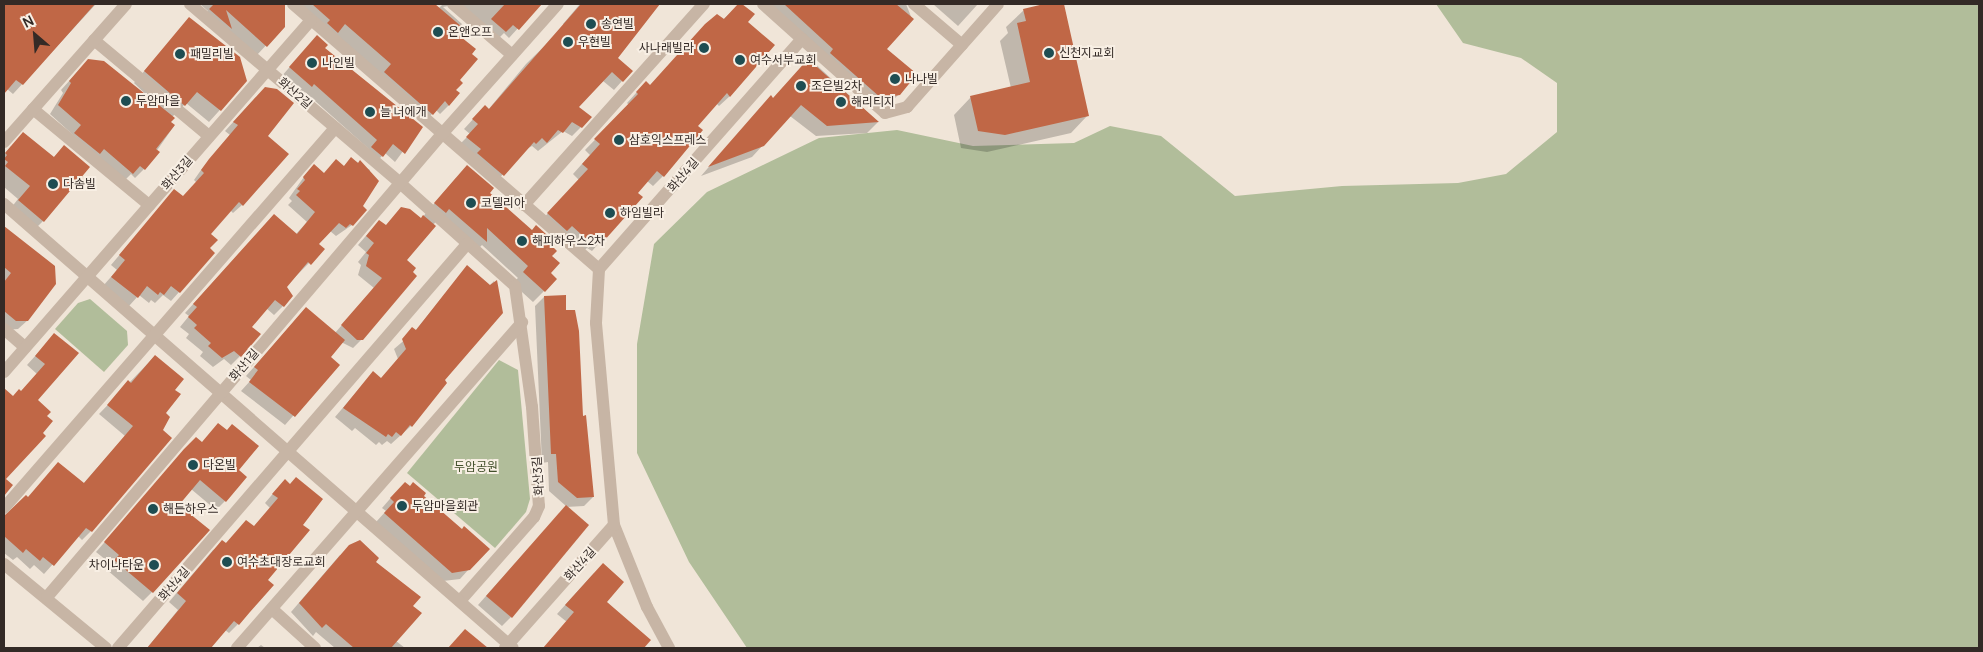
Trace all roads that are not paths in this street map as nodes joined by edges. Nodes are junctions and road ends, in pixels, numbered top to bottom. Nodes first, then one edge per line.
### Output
1 (126, 4) edge
2 (190, 4) edge
3 (293, 4) edge
4 (454, 4) edge
5 (558, 4) edge
6 (704, 4) edge
7 (762, 4) edge
8 (914, 4) edge
9 (998, 4) edge
10 (311, 20) junction
11 (94, 40) junction
12 (802, 40) junction
13 (962, 45) junction
14 (512, 55) junction
15 (268, 69) junction
16 (33, 109) junction
17 (335, 128) junction
18 (442, 134) junction
19 (209, 136) junction
20 (4, 142) edge
21 (400, 183) junction
22 (4, 204) edge
23 (149, 204) junction
24 (524, 205) junction
25 (468, 243) junction
26 (599, 269) junction
27 (86, 276) junction
28 (522, 322) junction
29 (4, 330) edge
30 (153, 334) junction
31 (25, 347) junction
32 (4, 372) edge
33 (221, 392) junction
34 (288, 451) junction
35 (4, 508) edge
36 (357, 511) junction
37 (614, 525) junction
38 (4, 564) edge
39 (47, 597) junction
40 (460, 601) junction
41 (272, 609) junction
42 (509, 647) edge
43 (106, 648) edge
44 (118, 648) edge
45 (237, 648) edge
46 (315, 648) edge
47 (669, 648) edge

1 - 11 street
2 - 15 street, 화산2길
3 - 10 street
4 - 14 street
5 - 14 street, 화산1길
6 - 24 street
7 - 12 street
8 - 13 street
9 - 13 street
10 - 15 street, 화산3길
10 - 18 street
11 - 16 street
11 - 19 street
12 - 13 street
12 - 26 street, 화산4길
14 - 18 street, 화산1길
15 - 17 street, 화산2길
15 - 19 street, 화산3길
16 - 20 street
16 - 23 street
17 - 21 street, 화산2길
17 - 30 street
18 - 21 street, 화산1길
18 - 24 street
19 - 23 street, 화산3길
21 - 25 street, 화산3길
21 - 33 street, 화산1길
22 - 27 street
23 - 27 street, 화산3길
24 - 26 street
25 - 28 street, 화산3길
25 - 34 street
26 - 37 street
27 - 30 street
27 - 31 street
28 - 36 street
28 - 40 street, 화산3길
29 - 31 street
30 - 33 street
30 - 35 street
31 - 32 street
33 - 34 street
33 - 39 street, 화산1길
34 - 36 street
34 - 44 street, 화산4길
36 - 40 street
36 - 41 street
37 - 42 street, 화산4길
37 - 47 street
38 - 39 street
39 - 43 street
40 - 42 street
41 - 45 street
41 - 46 street

